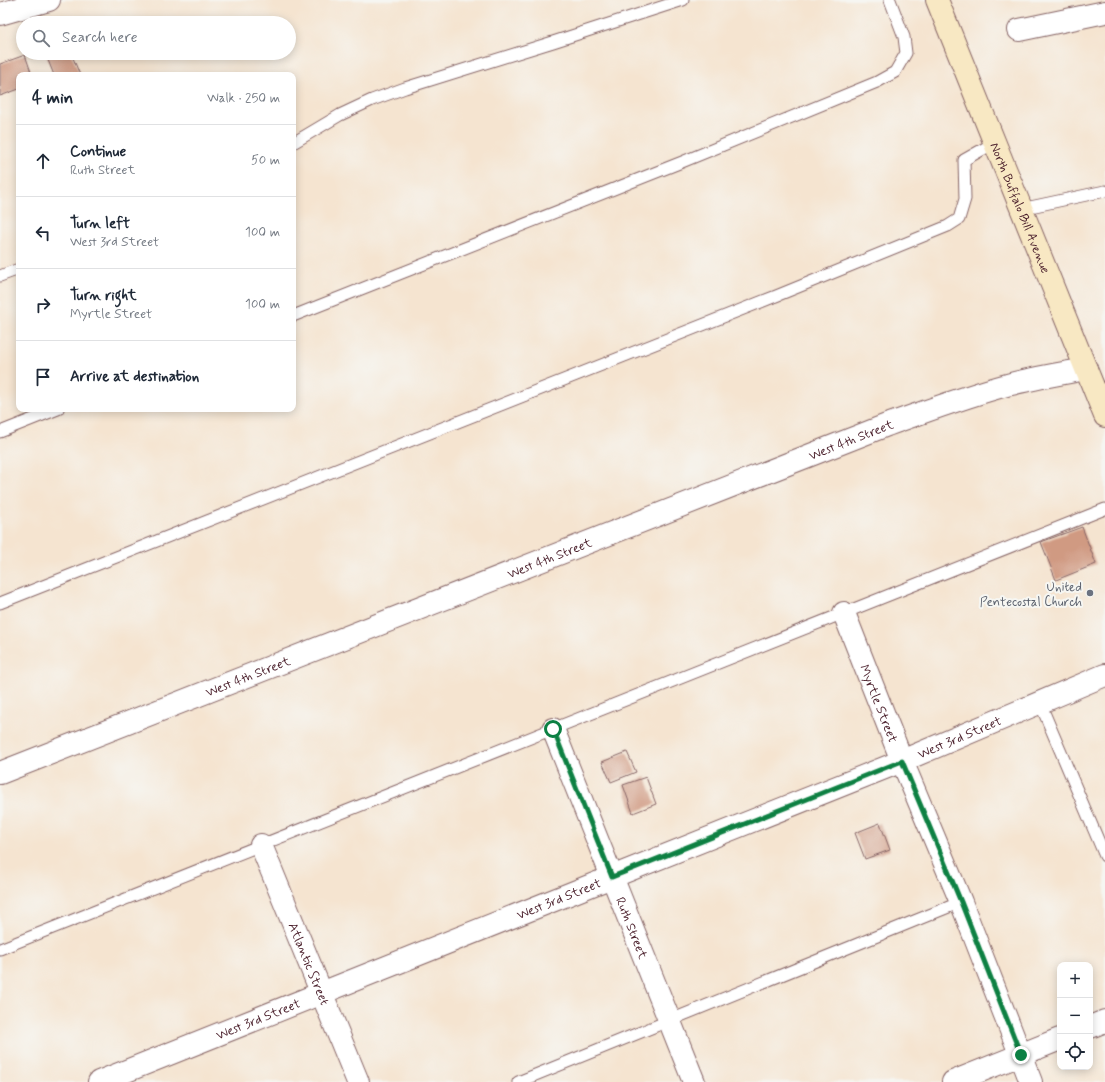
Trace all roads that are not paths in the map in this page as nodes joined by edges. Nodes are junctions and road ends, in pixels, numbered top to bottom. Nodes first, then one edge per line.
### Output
1 (49, 0) edge
2 (683, 0) edge
3 (890, 0) edge
4 (937, 0) edge
5 (1105, 12) edge
6 (0, 14) edge
7 (1020, 30) dead end
8 (296, 141) edge
9 (994, 143) junction
10 (1105, 191) edge
11 (1021, 209) junction
12 (16, 270) edge
13 (0, 276) edge
14 (296, 315) edge
15 (1095, 367) edge
16 (50, 412) edge
17 (1105, 416) edge
18 (0, 432) edge
19 (1105, 509) edge
20 (0, 603) edge
21 (844, 613) junction
22 (1105, 675) edge
23 (1040, 703) junction
24 (553, 729) junction
25 (902, 761) junction
26 (0, 773) edge
27 (261, 845) junction
28 (1105, 856) edge
29 (612, 877) junction
30 (961, 902) junction
31 (0, 949) edge
32 (321, 993) junction
33 (670, 1020) junction
34 (1105, 1021) edge
35 (1093, 1026) edge
36 (1057, 1040) edge
37 (1021, 1055) junction
38 (99, 1082) edge
39 (358, 1082) edge
40 (518, 1082) edge
41 (694, 1082) edge
42 (953, 1082) edge
43 (1031, 1082) edge

1 - 6 street
2 - 8 lane
3 - 14 lane
4 - 9 main road, North Buffalo Bill Avenue
5 - 7 street
9 - 11 main road, North Buffalo Bill Avenue
9 - 20 lane
10 - 11 lane
11 - 15 main road, North Buffalo Bill Avenue
12 - 13 lane
15 - 17 main road, North Buffalo Bill Avenue
15 - 26 street, West 4th Street
16 - 18 lane
19 - 21 lane
21 - 24 lane
21 - 25 street, Myrtle Street
22 - 23 street, West 3rd Street
23 - 25 street, West 3rd Street
23 - 28 lane
24 - 27 lane
24 - 29 street, Ruth Street
25 - 29 street, West 3rd Street
25 - 30 street, Myrtle Street
27 - 31 lane
27 - 32 street, Atlantic Street
29 - 32 street, West 3rd Street
29 - 33 street, Ruth Street
30 - 33 lane
30 - 37 street, Myrtle Street
32 - 38 street, West 3rd Street
32 - 39 street, Atlantic Street
33 - 40 lane
33 - 41 street, Ruth Street
34 - 35 street
36 - 37 street
37 - 42 street
37 - 43 street, Myrtle Street

